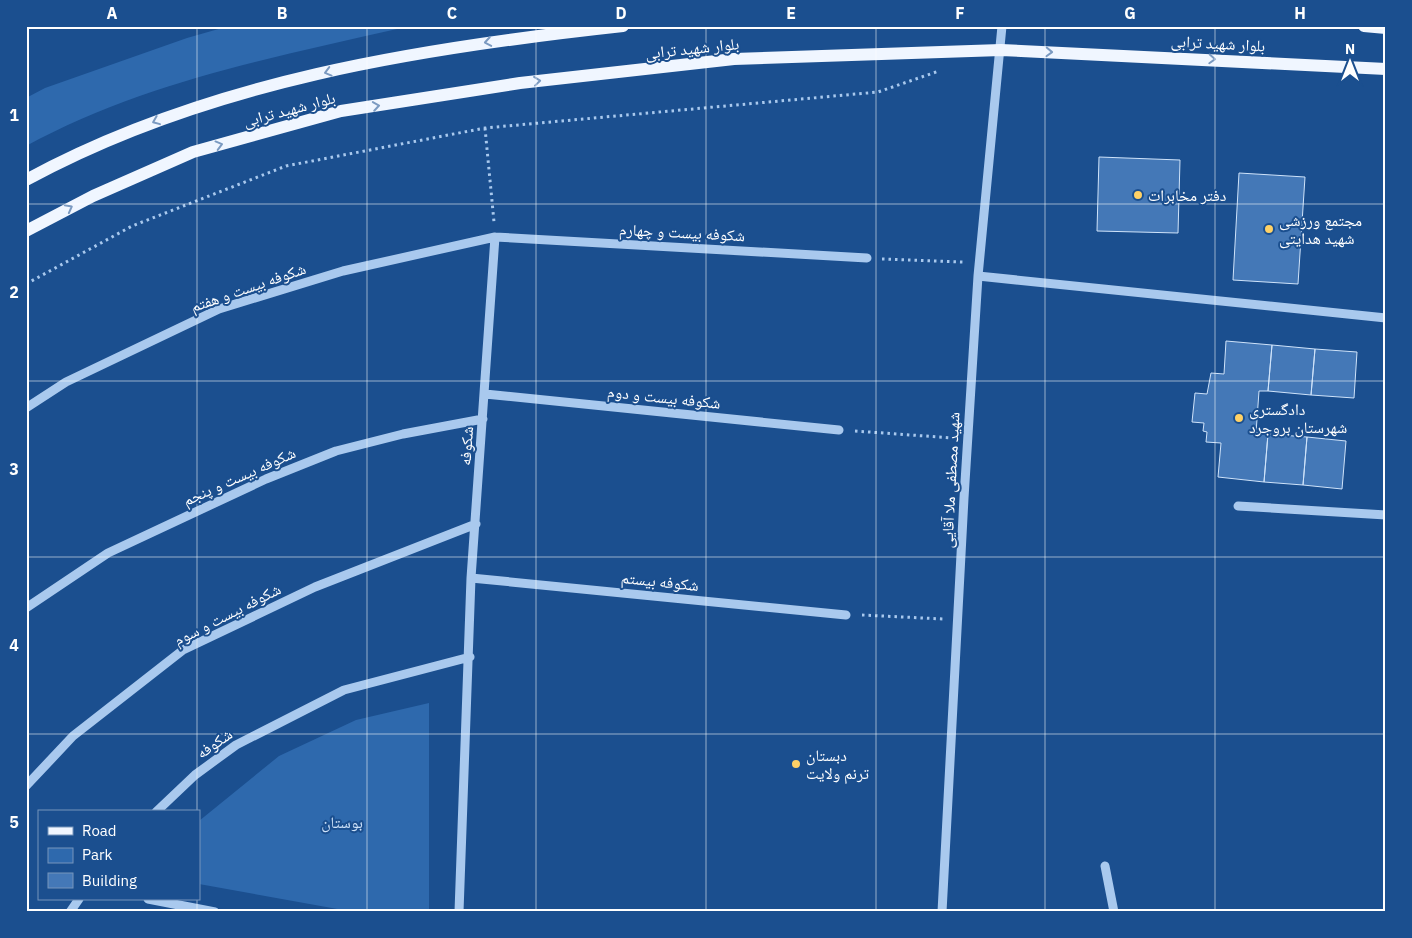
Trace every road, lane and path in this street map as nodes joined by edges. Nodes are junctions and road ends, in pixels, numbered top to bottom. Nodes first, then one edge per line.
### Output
1 (623, 26) edge
2 (1002, 26) edge
3 (1364, 26) edge
4 (1386, 28) edge
5 (1001, 50) junction
6 (1386, 69) edge
7 (944, 70) dead end
8 (485, 128) junction
9 (26, 180) edge
10 (26, 231) edge
11 (495, 236) junction
12 (866, 258) joint
13 (979, 263) junction
14 (978, 276) junction
15 (26, 284) edge
16 (1386, 318) edge
17 (486, 394) junction
18 (26, 408) edge
19 (484, 419) junction
20 (839, 430) joint
21 (968, 439) junction
22 (1238, 506) dead end
23 (1386, 515) edge
24 (476, 524) junction
25 (471, 578) junction
26 (26, 608) edge
27 (846, 615) joint
28 (958, 620) junction
29 (470, 657) junction
30 (26, 786) edge
31 (158, 810) edge
32 (1105, 866) dead end
33 (78, 900) edge
34 (153, 900) edge
35 (70, 912) edge
36 (216, 912) edge
37 (459, 912) edge
38 (942, 912) edge
39 (1114, 912) edge

1 -> 9 main road, بلوار شهید ترابی
2 - 5 street, شهید مصطفی ملا آقایی
3 - 4 main road
5 -> 6 main road, بلوار شهید ترابی
10 -> 5 main road, بلوار شهید ترابی
5 - 13 street, شهید مصطفی ملا آقایی
7 - 8 path
8 - 11 path
8 - 15 path
11 - 12 street, شکوفه بیست و چهارم
11 - 17 street, شکوفه
11 - 18 street, شکوفه بیست و هفتم
12 - 13 path
13 - 14 street, شهید مصطفی ملا آقایی
14 - 16 street
14 - 21 street, شهید مصطفی ملا آقایی
17 - 19 street, شکوفه
17 - 20 street, شکوفه بیست و دوم
19 - 24 street, شکوفه
19 - 26 street, شکوفه بیست و پنجم
20 - 21 path
21 - 28 street, شهید مصطفی ملا آقایی
22 - 23 street
24 - 25 street, شکوفه
24 - 30 street, شکوفه بیست و سوم
25 - 27 street, شکوفه بیستم
25 - 29 street, شکوفه
27 - 28 path
28 - 38 street, شهید مصطفی ملا آقایی
29 - 31 street, شکوفه
29 - 37 street, شکوفه
32 - 39 street
33 - 35 street
34 - 36 street

